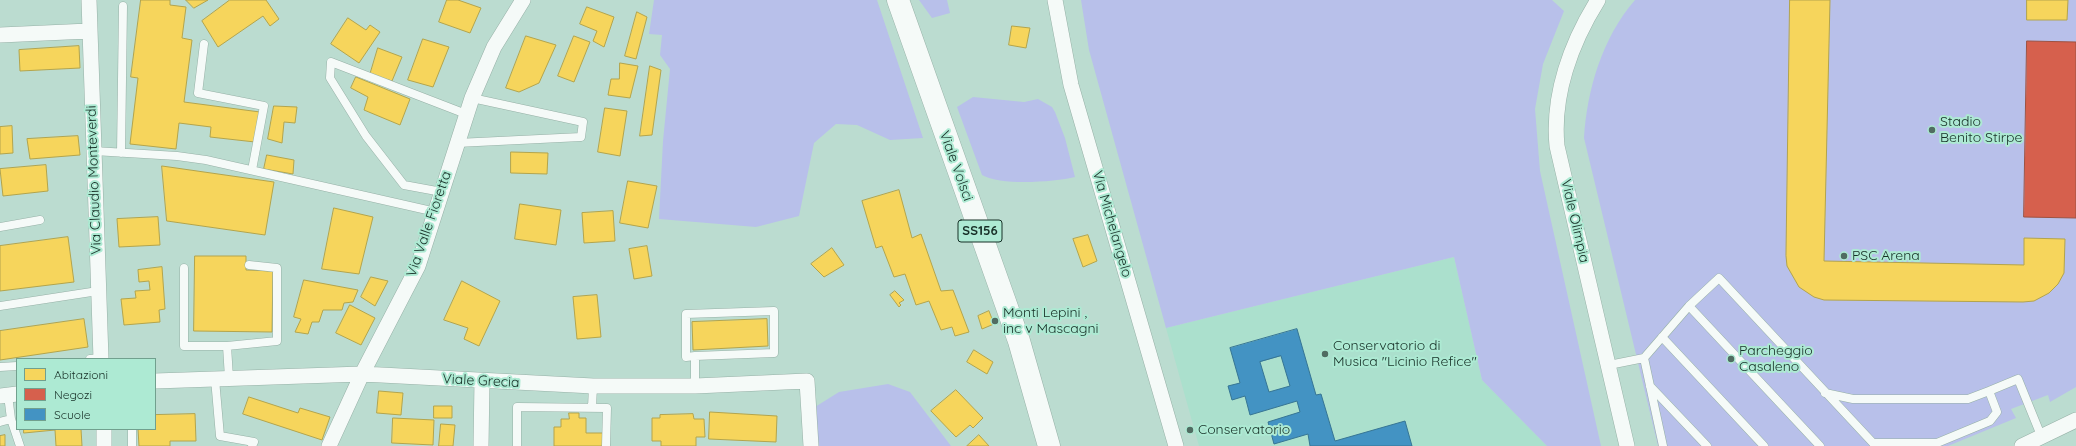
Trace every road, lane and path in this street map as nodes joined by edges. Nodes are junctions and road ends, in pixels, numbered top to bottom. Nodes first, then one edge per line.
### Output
1 (89, 0) edge
2 (523, 0) edge
3 (1055, 0) edge
4 (1598, 0) edge
5 (123, 6) dead end
6 (899, 6) edge
7 (90, 31) junction
8 (0, 35) edge
9 (204, 44) dead end
10 (472, 98) junction
11 (466, 114) junction
12 (457, 143) junction
13 (94, 151) junction
14 (121, 152) junction
15 (252, 170) junction
16 (442, 192) junction
17 (436, 212) junction
18 (40, 220) dead end
19 (0, 227) edge
20 (249, 265) dead end
21 (184, 268) dead end
22 (98, 291) junction
23 (0, 306) edge
24 (1689, 306) junction
25 (1662, 337) junction
26 (227, 346) junction
27 (695, 356) junction
28 (97, 358) edge
29 (1644, 358) junction
30 (1609, 365) junction
31 (16, 366) edge
32 (0, 367) edge
33 (362, 374) junction
34 (222, 379) junction
35 (482, 381) junction
36 (156, 382) edge
37 (593, 386) junction
38 (695, 386) junction
39 (1650, 386) junction
40 (1989, 391) junction
41 (1825, 394) junction
42 (8, 395) edge
43 (592, 408) junction
44 (11, 419) junction
45 (2076, 420) edge
46 (0, 422) edge
47 (104, 430) edge
48 (132, 430) edge
49 (2042, 438) junction
50 (1937, 443) junction
51 (253, 444) edge
52 (20, 446) edge
53 (104, 446) edge
54 (132, 446) edge
55 (263, 446) edge
56 (329, 446) edge
57 (481, 446) edge
58 (517, 446) edge
59 (606, 446) edge
60 (810, 446) edge
61 (1049, 446) edge
62 (1176, 446) edge
63 (1627, 446) edge
64 (1663, 446) edge
65 (1707, 446) edge
66 (1764, 446) edge
67 (1820, 446) edge
68 (1929, 446) edge
69 (2022, 446) edge

1 - 7 street, Via Claudio Monteverdi
2 - 10 street, Via Valle Fioretta
3 - 62 street, Via Michelangelo
4 - 30 street, Viale Olimpia
5 - 14 lane
6 - 61 main road, Viale Volsci / SS156
7 - 8 street
7 - 13 street, Via Claudio Monteverdi
9 - 15 lane
10 - 11 street, Via Valle Fioretta
10 - 12 lane
11 - 12 street, Via Valle Fioretta
11 - 16 lane
12 - 16 street, Via Valle Fioretta
13 - 14 lane
13 - 22 street, Via Claudio Monteverdi
14 - 15 lane
15 - 17 lane
16 - 17 street, Via Valle Fioretta
17 - 33 street, Via Valle Fioretta
18 - 19 lane
20 - 26 lane
21 - 26 lane
22 - 23 lane
22 - 28 street, Via Claudio Monteverdi
24 - 25 lane
24 - 41 lane
24 - 67 lane
25 - 29 lane
25 - 66 lane
26 - 34 lane
27 - 27 lane
27 - 38 lane
29 - 30 lane
29 - 39 lane
30 - 63 street, Viale Olimpia
31 - 32 lane
33 - 34 street, Viale Grecia
33 - 35 street, Viale Grecia
33 - 56 street, Via Valle Fioretta
34 - 36 street, Viale Grecia
34 - 51 lane
35 - 37 street, Viale Grecia
35 - 57 street
37 - 38 street, Viale Grecia
37 - 43 lane
38 - 60 street, Viale Grecia
39 - 64 lane
39 - 65 lane
40 - 41 lane
40 - 49 lane
40 - 50 lane
41 - 50 lane
42 - 44 lane
43 - 58 lane
43 - 59 lane
44 - 46 lane
44 - 52 lane
45 - 49 street
47 - 53 street
48 - 54 lane
49 - 69 street
50 - 68 lane
51 - 55 lane

